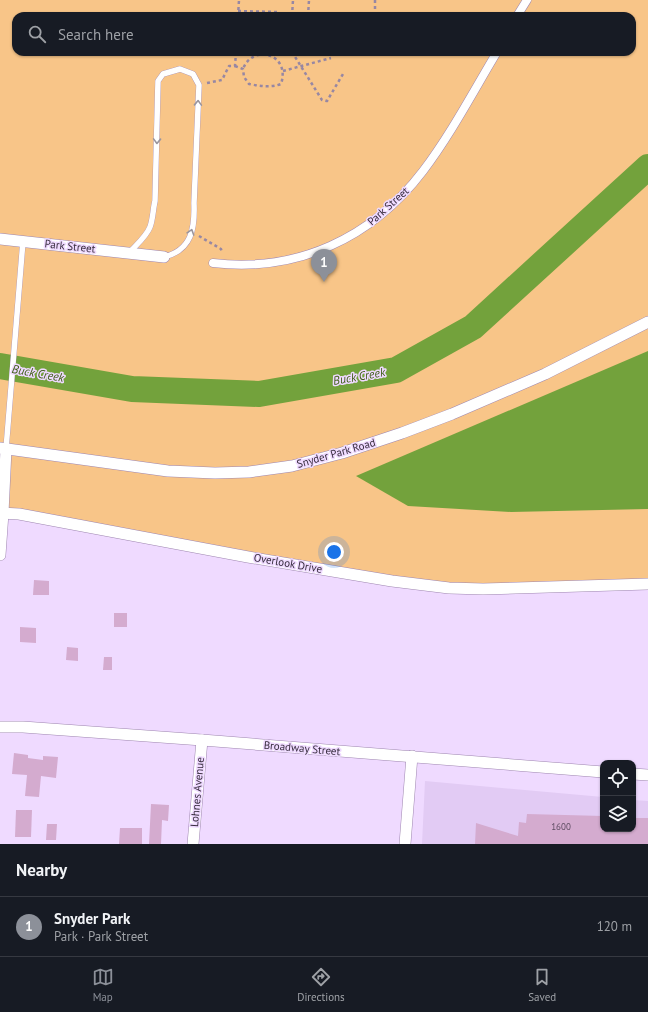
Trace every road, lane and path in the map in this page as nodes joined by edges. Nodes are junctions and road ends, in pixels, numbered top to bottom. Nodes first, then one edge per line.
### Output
1 (238, 0) edge
2 (293, 0) edge
3 (309, 0) edge
4 (375, 0) edge
5 (527, 0) edge
6 (238, 11) joint
7 (277, 12) edge
8 (292, 12) edge
9 (308, 12) edge
10 (376, 12) edge
11 (520, 12) edge
12 (236, 56) edge
13 (254, 56) edge
14 (270, 56) edge
15 (295, 56) edge
16 (495, 56) edge
17 (331, 58) dead end
18 (235, 66) junction
19 (301, 66) junction
20 (243, 69) junction
21 (283, 71) junction
22 (343, 74) dead end
23 (199, 85) junction
24 (192, 232) junction
25 (0, 239) edge
26 (23, 241) junction
27 (129, 253) junction
28 (164, 257) joint
29 (213, 262) dead end
30 (224, 264) junction
31 (648, 322) edge
32 (3, 449) edge
33 (2, 513) edge
34 (0, 555) edge
35 (648, 584) edge
36 (0, 727) edge
37 (202, 740) junction
38 (412, 756) junction
39 (600, 772) edge
40 (636, 774) edge
41 (648, 775) edge
42 (193, 844) edge
43 (405, 844) edge

1 - 6 path
2 - 8 path
3 - 9 path
4 - 10 path
5 - 11 street
6 - 7 path
12 - 18 path
13 - 20 path
14 - 21 path
15 - 19 path
16 - 30 street, Park Street
17 - 19 path
18 - 20 path
18 - 23 path
19 - 21 path
19 - 22 path
20 - 21 path
24 -> 23 lane
23 -> 27 lane
28 -> 24 lane
24 - 30 path
25 - 26 street, Park Street
26 - 27 street, Park Street
26 - 32 lane
27 - 28 street, Park Street
29 - 30 street, Park Street
31 - 32 street, Snyder Park Road
32 - 33 street
33 - 34 street
33 - 35 street, Overlook Drive
36 - 37 street, Broadway Street
37 - 38 street, Broadway Street
37 - 42 street, Lohnes Avenue
38 - 39 street, Broadway Street
38 - 43 street
40 - 41 street

